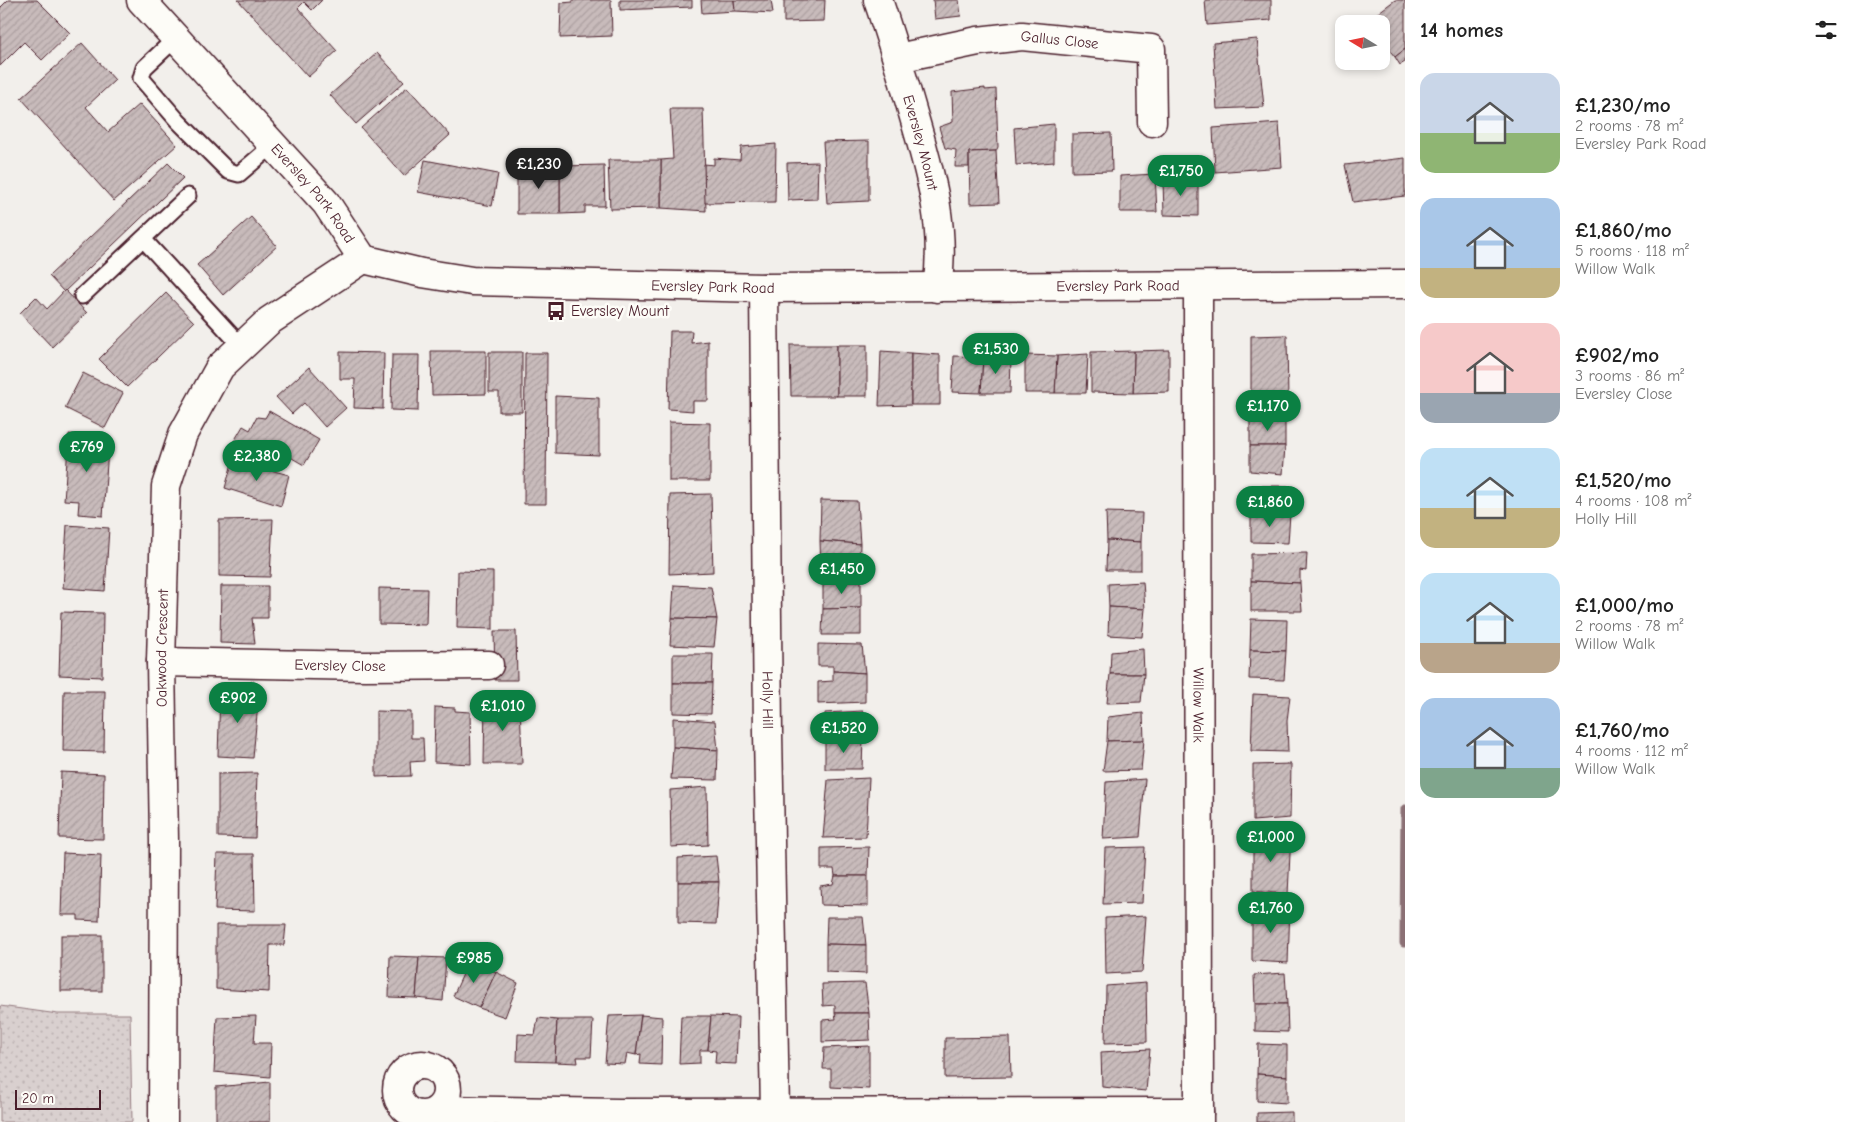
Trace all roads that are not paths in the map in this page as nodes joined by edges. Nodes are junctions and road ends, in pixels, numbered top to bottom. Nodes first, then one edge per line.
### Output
1 (878, 0) edge
2 (144, 1) edge
3 (176, 38) junction
4 (898, 58) junction
5 (1152, 122) dead end
6 (273, 145) junction
7 (188, 196) dead end
8 (143, 239) junction
9 (363, 259) junction
10 (1405, 284) edge
11 (1198, 286) junction
12 (764, 288) junction
13 (938, 288) junction
14 (82, 296) dead end
15 (242, 347) junction
16 (162, 662) junction
17 (489, 665) dead end
18 (438, 1110) dead end
19 (775, 1112) junction
20 (1199, 1117) edge
21 (163, 1122) edge

1 - 4 street, Eversley Mount
2 - 3 street, Eversley Park Road
3 - 6 street, Eversley Park Road
3 - 6 lane
4 - 5 street, Gallus Close
4 - 13 street, Eversley Mount
6 - 9 street, Eversley Park Road
7 - 8 lane
8 - 14 lane
8 - 15 lane
9 - 12 street, Eversley Park Road
9 - 15 street, Oakwood Crescent
10 - 11 street, Eversley Park Road
11 - 13 street, Eversley Park Road
11 - 20 street, Willow Walk
12 - 13 street, Eversley Park Road
12 - 19 street, Holly Hill
15 - 16 street, Oakwood Crescent
16 - 17 street, Eversley Close
16 - 21 street, Oakwood Crescent
18 - 19 street
19 - 20 street

